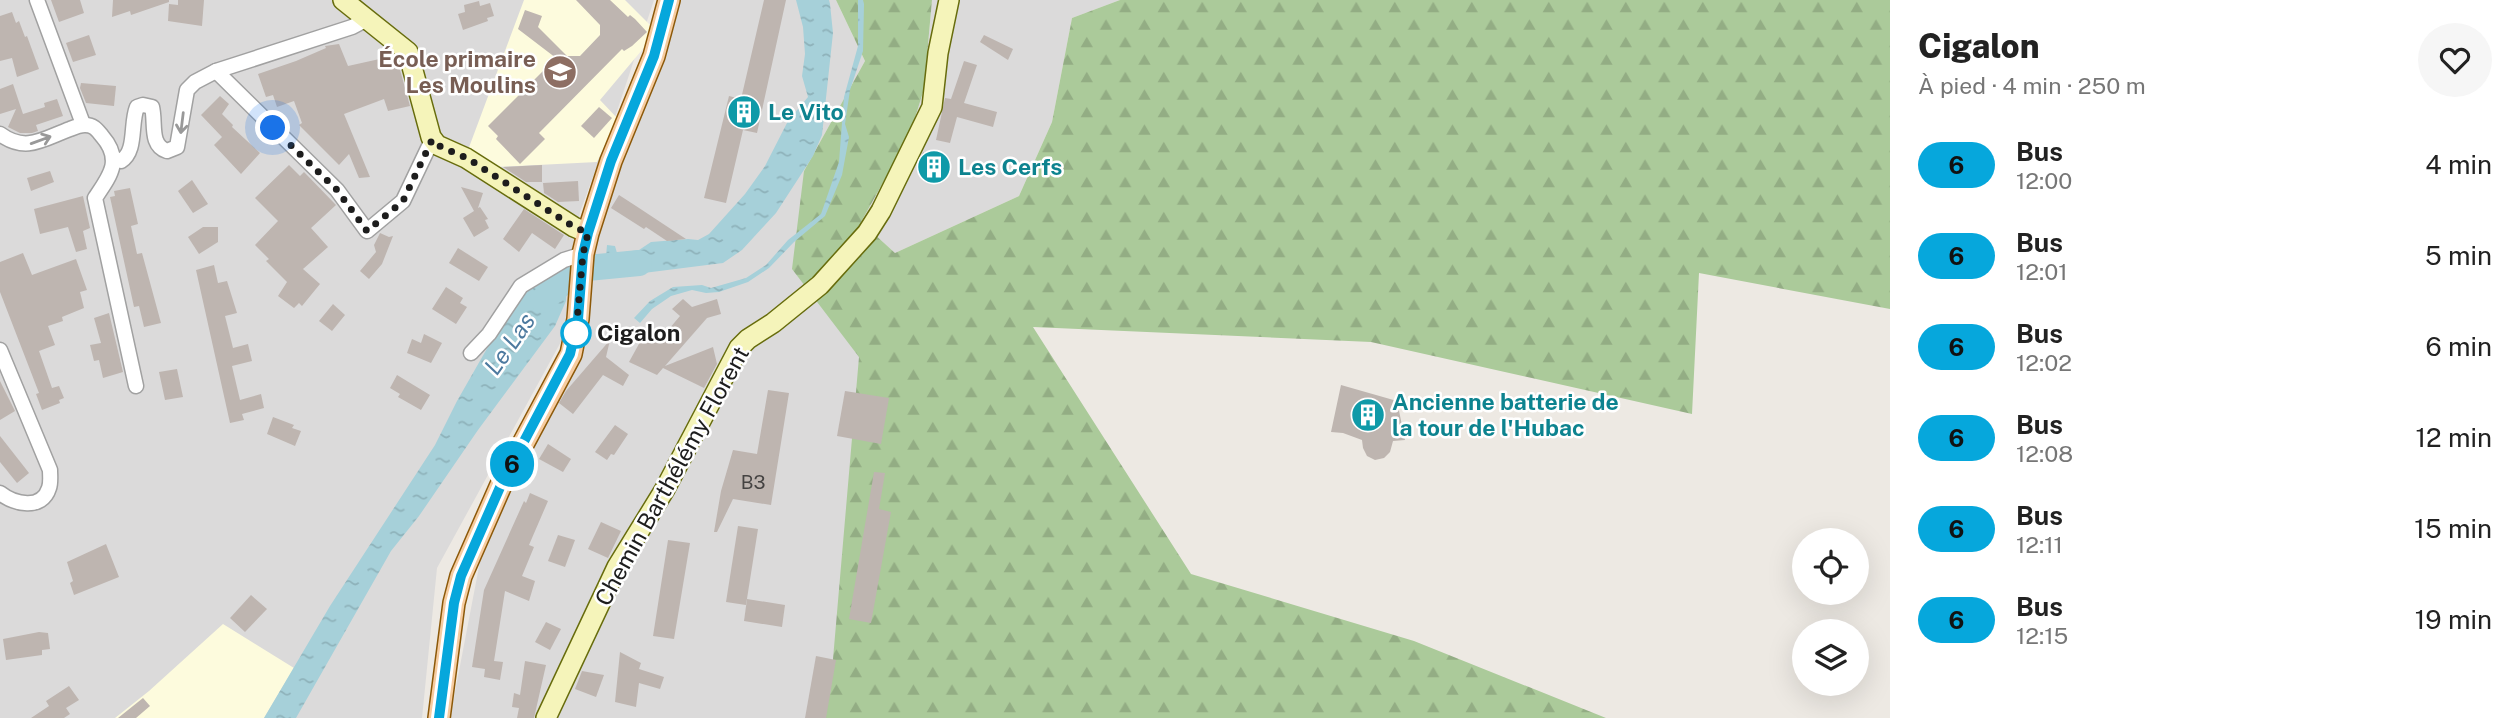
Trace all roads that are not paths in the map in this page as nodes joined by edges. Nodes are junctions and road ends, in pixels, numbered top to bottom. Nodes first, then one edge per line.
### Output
1 (37, 0) edge
2 (343, 0) edge
3 (669, 0) edge
4 (949, 0) edge
5 (367, 19) junction
6 (216, 71) junction
7 (82, 124) junction
8 (0, 134) edge
9 (432, 140) junction
10 (113, 159) junction
11 (588, 233) junction
12 (582, 265) junction
13 (0, 350) edge
14 (471, 353) dead end
15 (136, 386) dead end
16 (0, 493) edge
17 (439, 718) edge
18 (546, 718) edge

1 - 7 street
2 - 5 street
3 - 11 main road
4 - 18 street, Chemin Barthélémy Florent
5 - 6 street
5 - 9 street
6 - 9 street
6 -> 10 street
8 -> 7 street
7 - 10 street
9 - 11 street
10 - 15 street
11 - 12 main road
12 - 14 street
12 - 17 main road
13 - 16 street

